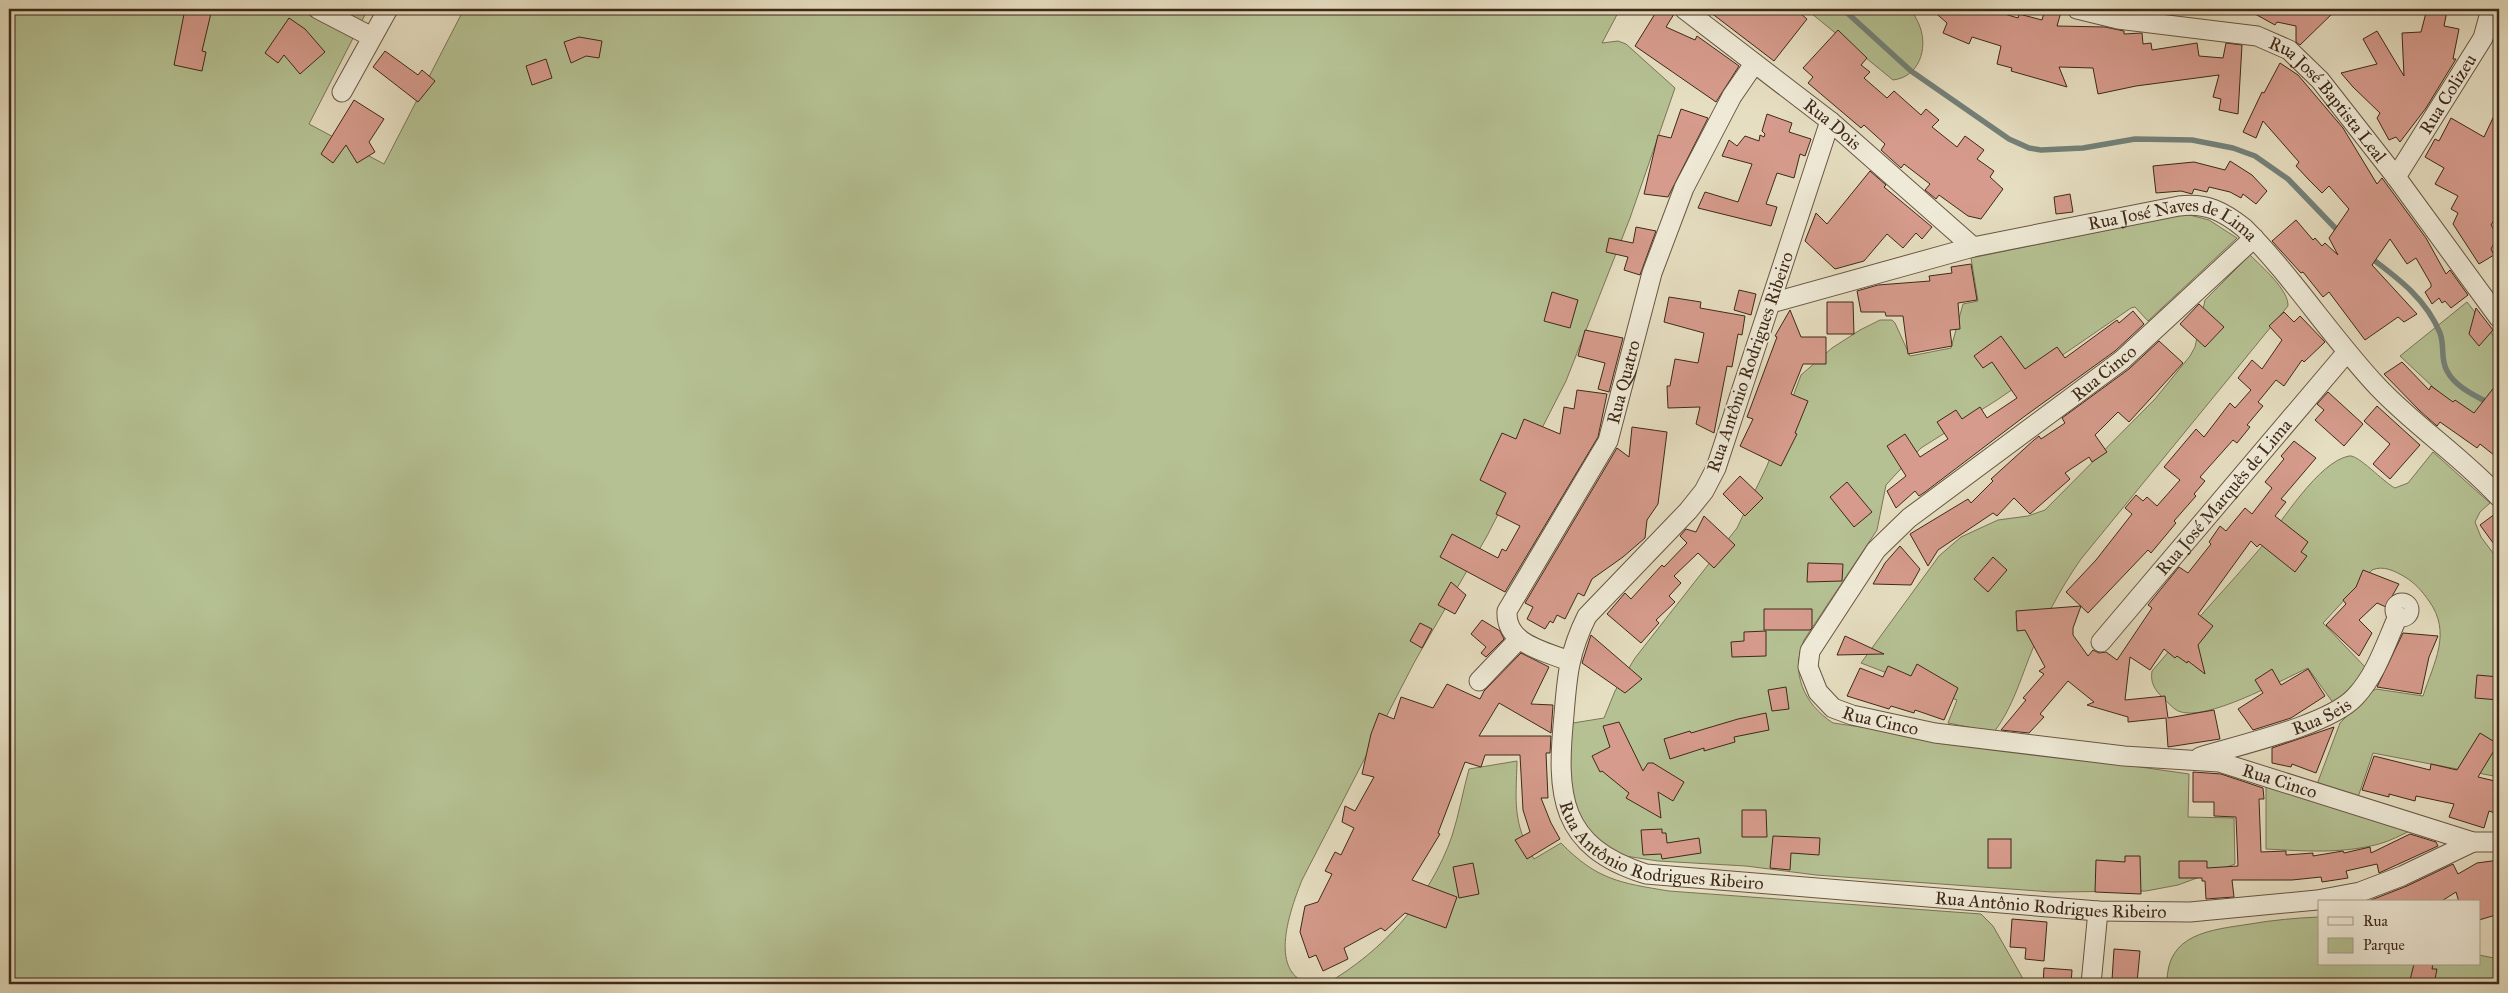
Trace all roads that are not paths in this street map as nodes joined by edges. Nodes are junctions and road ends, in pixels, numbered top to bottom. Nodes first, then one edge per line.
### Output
1 (318, 9) edge
2 (388, 9) edge
3 (1684, 9) edge
4 (2077, 9) edge
5 (2491, 9) edge
6 (372, 37) junction
7 (1754, 64) junction
8 (342, 92) dead end
9 (1830, 121) junction
10 (2396, 177) junction
11 (2254, 238) junction
12 (1973, 246) junction
13 (1771, 302) junction
14 (2499, 318) edge
15 (2347, 352) junction
16 (2499, 497) edge
17 (2398, 616) dead end
18 (1519, 640) junction
19 (2101, 642) dead end
20 (1569, 661) junction
21 (1479, 681) dead end
22 (2194, 759) junction
23 (2473, 842) junction
24 (2499, 842) edge
25 (2098, 911) junction
26 (2091, 984) edge

1 - 6 street
2 - 6 street
3 - 7 street, Rua Dois
4 - 10 street, Rua José Baptista Leal
5 - 10 street, Rua Colizeu
6 - 8 street
7 - 9 street, Rua Dois
7 - 18 street, Rua Quatro
9 - 12 street, Rua Dois
9 - 13 street, Rua Antônio Rodrigues Ribeiro
10 - 14 street, Rua José Baptista Leal
11 - 12 street, Rua José Naves de Lima
11 - 15 street, Rua José Naves de Lima
11 - 22 street, Rua Cinco
12 - 13 street, Rua José Naves de Lima
13 - 20 street, Rua Antônio Rodrigues Ribeiro
15 - 16 street, Rua José Naves de Lima
15 - 19 street, Rua José Marquês de Lima
17 - 22 street, Rua Seis
18 - 20 street
18 - 21 street
20 - 25 street, Rua Antônio Rodrigues Ribeiro
22 - 23 street, Rua Cinco
23 - 24 street
23 - 25 street, Rua Antônio Rodrigues Ribeiro
25 - 26 street

